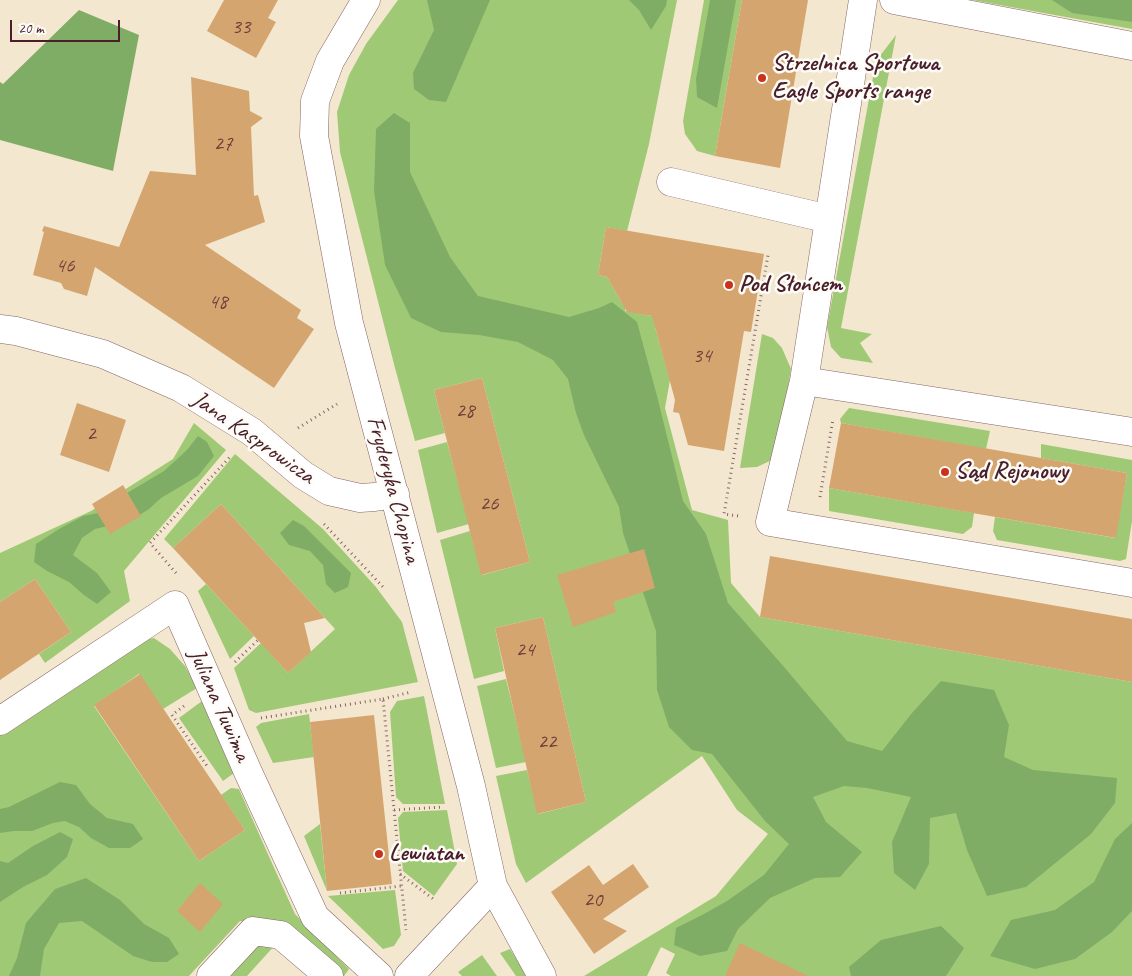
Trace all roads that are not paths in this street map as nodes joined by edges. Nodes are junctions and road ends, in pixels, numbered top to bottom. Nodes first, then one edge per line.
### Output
1 (366, 0) edge
2 (863, 0) edge
3 (894, 0) edge
4 (1132, 46) edge
5 (671, 182) dead end
6 (829, 219) junction
7 (0, 329) edge
8 (804, 381) junction
9 (1132, 432) edge
10 (395, 494) junction
11 (1132, 583) edge
12 (0, 721) edge
13 (493, 886) junction
14 (211, 976) edge
15 (329, 976) edge
16 (379, 976) edge
17 (408, 976) edge
18 (542, 976) edge

1 - 10 street, Fryderyka Chopina
2 - 6 street
3 - 4 street
5 - 6 street
6 - 8 street
7 - 10 street, Jana Kasprowicza
8 - 9 street
8 - 11 street
10 - 13 street, Fryderyka Chopina
12 - 16 street, Juliana Tuwima
13 - 17 street
13 - 18 street, Fryderyka Chopina
14 - 15 street

